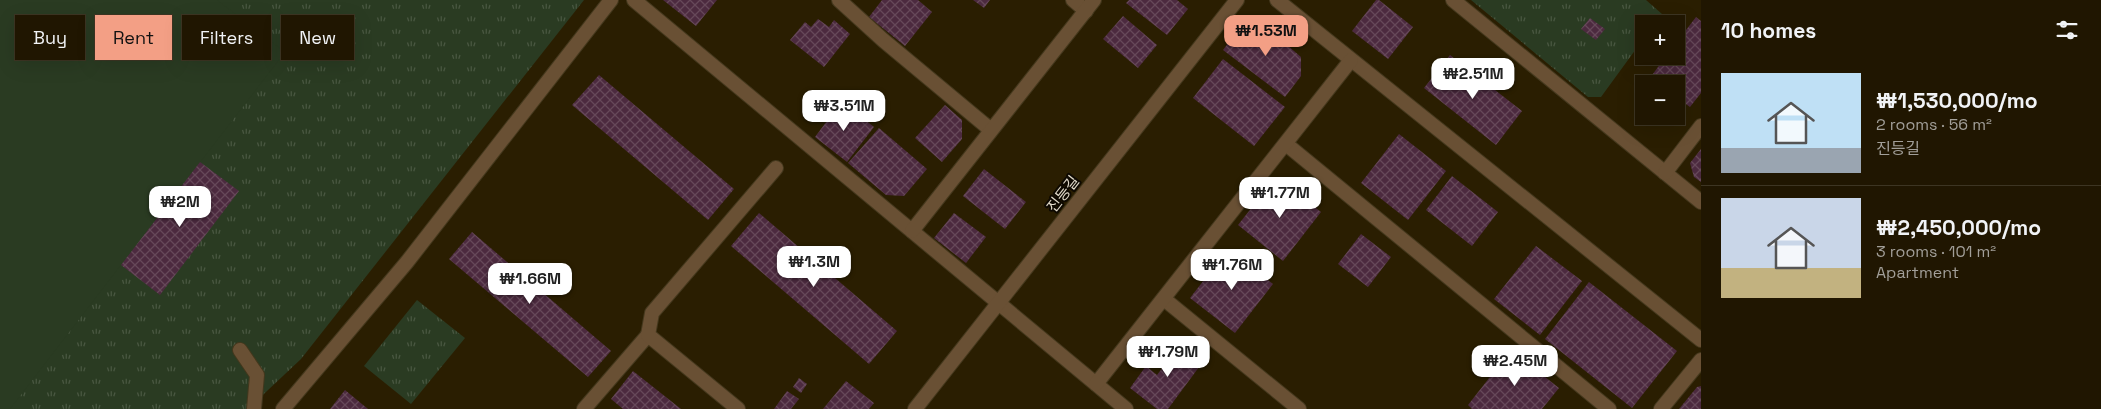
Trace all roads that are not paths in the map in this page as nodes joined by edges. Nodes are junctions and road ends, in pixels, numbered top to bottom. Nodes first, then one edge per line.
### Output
1 (611, 0) edge
2 (634, 0) edge
3 (839, 0) edge
4 (1074, 0) edge
5 (1237, 0) edge
6 (1278, 0) edge
7 (1453, 0) edge
8 (1090, 5) edge
9 (1351, 60) junction
10 (1701, 126) edge
11 (991, 130) junction
12 (1286, 144) junction
13 (776, 168) dead end
14 (1665, 173) junction
15 (1701, 202) edge
16 (912, 231) junction
17 (1164, 299) junction
18 (998, 303) junction
19 (648, 335) junction
20 (1701, 340) edge
21 (240, 350) dead end
22 (1701, 360) edge
23 (1096, 384) junction
24 (254, 409) edge
25 (283, 409) edge
26 (584, 409) edge
27 (738, 409) edge
28 (915, 409) edge
29 (1126, 409) edge
30 (1299, 409) edge
31 (1609, 409) edge
32 (1661, 409) edge

1 - 25 street
2 - 16 street
3 - 11 street
4 - 8 street
5 - 18 street, 진등길
6 - 9 street
7 - 14 street
8 - 11 street
9 - 12 street
9 - 20 street
10 - 14 street
11 - 16 street
12 - 17 street
12 - 31 street
13 - 19 street
14 - 15 street
16 - 18 street
17 - 23 street
17 - 30 street
18 - 23 street
18 - 28 street, 진등길
19 - 26 street
19 - 27 street
21 - 24 street
22 - 32 street
23 - 29 street

